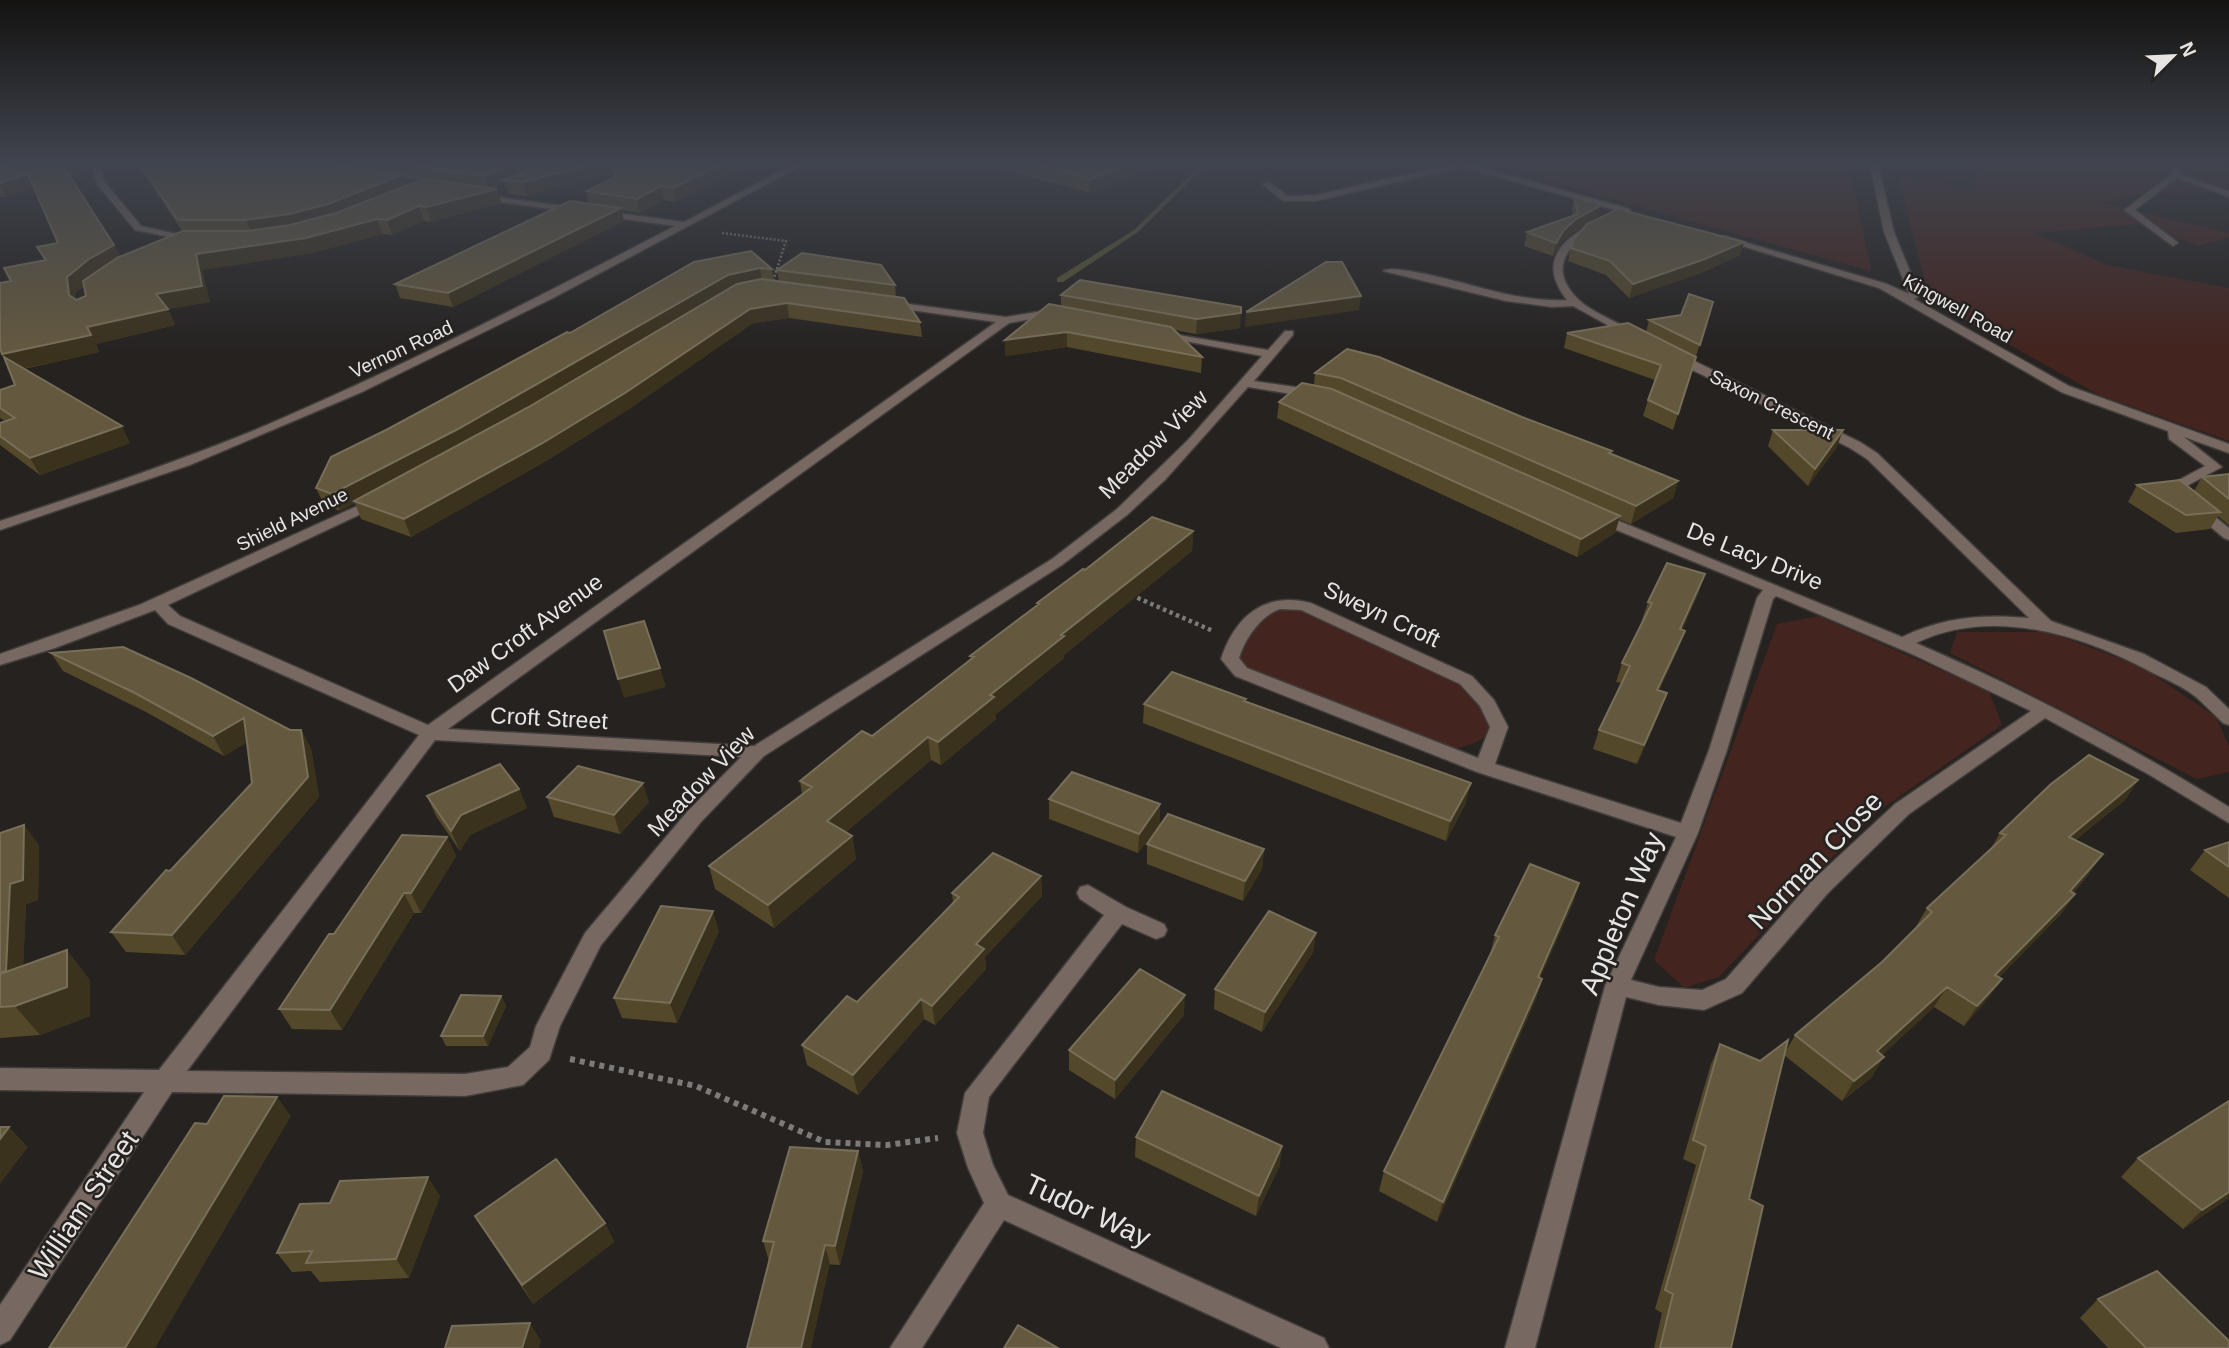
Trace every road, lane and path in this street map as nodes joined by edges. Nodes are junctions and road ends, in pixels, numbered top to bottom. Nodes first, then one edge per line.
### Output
1 (137, 227) edge
2 (681, 227) edge
3 (1595, 227) edge
4 (1886, 227) edge
5 (2152, 227) edge
6 (711, 232) dead end
7 (1707, 234) edge
8 (188, 240) junction
9 (201, 240) edge
10 (2173, 243) dead end
11 (164, 250) edge
12 (1388, 271) dead end
13 (771, 289) edge
14 (1907, 298) junction
15 (868, 301) edge
16 (1575, 303) junction
17 (1071, 317) edge
18 (1006, 320) junction
19 (1143, 330) edge
20 (1289, 333) dead end
21 (1269, 354) junction
22 (1246, 383) junction
23 (1334, 399) edge
24 (2176, 428) junction
25 (2229, 449) edge
26 (386, 497) edge
27 (1583, 512) edge
28 (0, 526) edge
29 (2229, 535) edge
30 (1121, 590) edge
31 (1773, 590) junction
32 (158, 604) junction
33 (2045, 625) junction
34 (1236, 641) junction
35 (1901, 644) junction
36 (0, 660) edge
37 (2043, 711) junction
38 (2229, 719) edge
39 (430, 733) junction
40 (757, 752) junction
41 (1484, 767) junction
42 (2220, 800) edge
43 (2229, 816) edge
44 (1688, 833) junction
45 (1088, 893) dead end
46 (1118, 913) junction
47 (1156, 930) dead end
48 (1617, 986) junction
49 (540, 1053) junction
50 (0, 1079) edge
51 (165, 1081) junction
52 (970, 1133) junction
53 (999, 1204) junction
54 (0, 1330) edge
55 (905, 1348) edge
56 (1314, 1348) edge
57 (1520, 1348) edge

1 - 8 street
2 - 28 street, Vernon Road
3 - 16 street
4 - 14 street
5 - 10 street
6 - 13 path
7 - 14 street, Kingwell Road
8 - 9 street
8 - 11 street
12 - 16 street
14 - 24 street, Kingwell Road
15 - 18 street
16 - 33 street, Saxon Crescent
17 - 18 street
18 - 39 street, Daw Croft Avenue
19 - 21 street
20 - 21 street, Meadow View
21 - 22 street, Meadow View
22 - 23 street
22 - 40 street, Meadow View
24 - 25 street, Kingwell Road
24 - 29 street
26 - 32 street, Shield Avenue
27 - 31 street, De Lacy Drive
30 - 34 path
31 - 35 street, De Lacy Drive
31 - 44 street, Appleton Way
32 - 36 street, Shield Avenue
32 - 39 street, Croft Street
33 - 35 street, Saxon Crescent
33 - 38 street, Saxon Crescent
34 - 41 street
34 - 41 street, Sweyn Croft
35 - 37 street, De Lacy Drive
37 - 42 street, De Lacy Drive
37 - 48 street, Norman Close
39 - 40 street, Croft Street
39 - 51 street, Daw Croft Avenue
40 - 49 street, Meadow View
41 - 44 street
42 - 43 street, De Lacy Drive
44 - 48 street, Appleton Way
45 - 46 street
46 - 47 street
46 - 52 street, Tudor Way
48 - 57 street, Appleton Way
49 - 51 street, Meadow View
49 - 52 path
50 - 51 street, Meadow View
51 - 54 street, William Street
52 - 53 street, Tudor Way
53 - 55 street
53 - 56 street, Tudor Way

